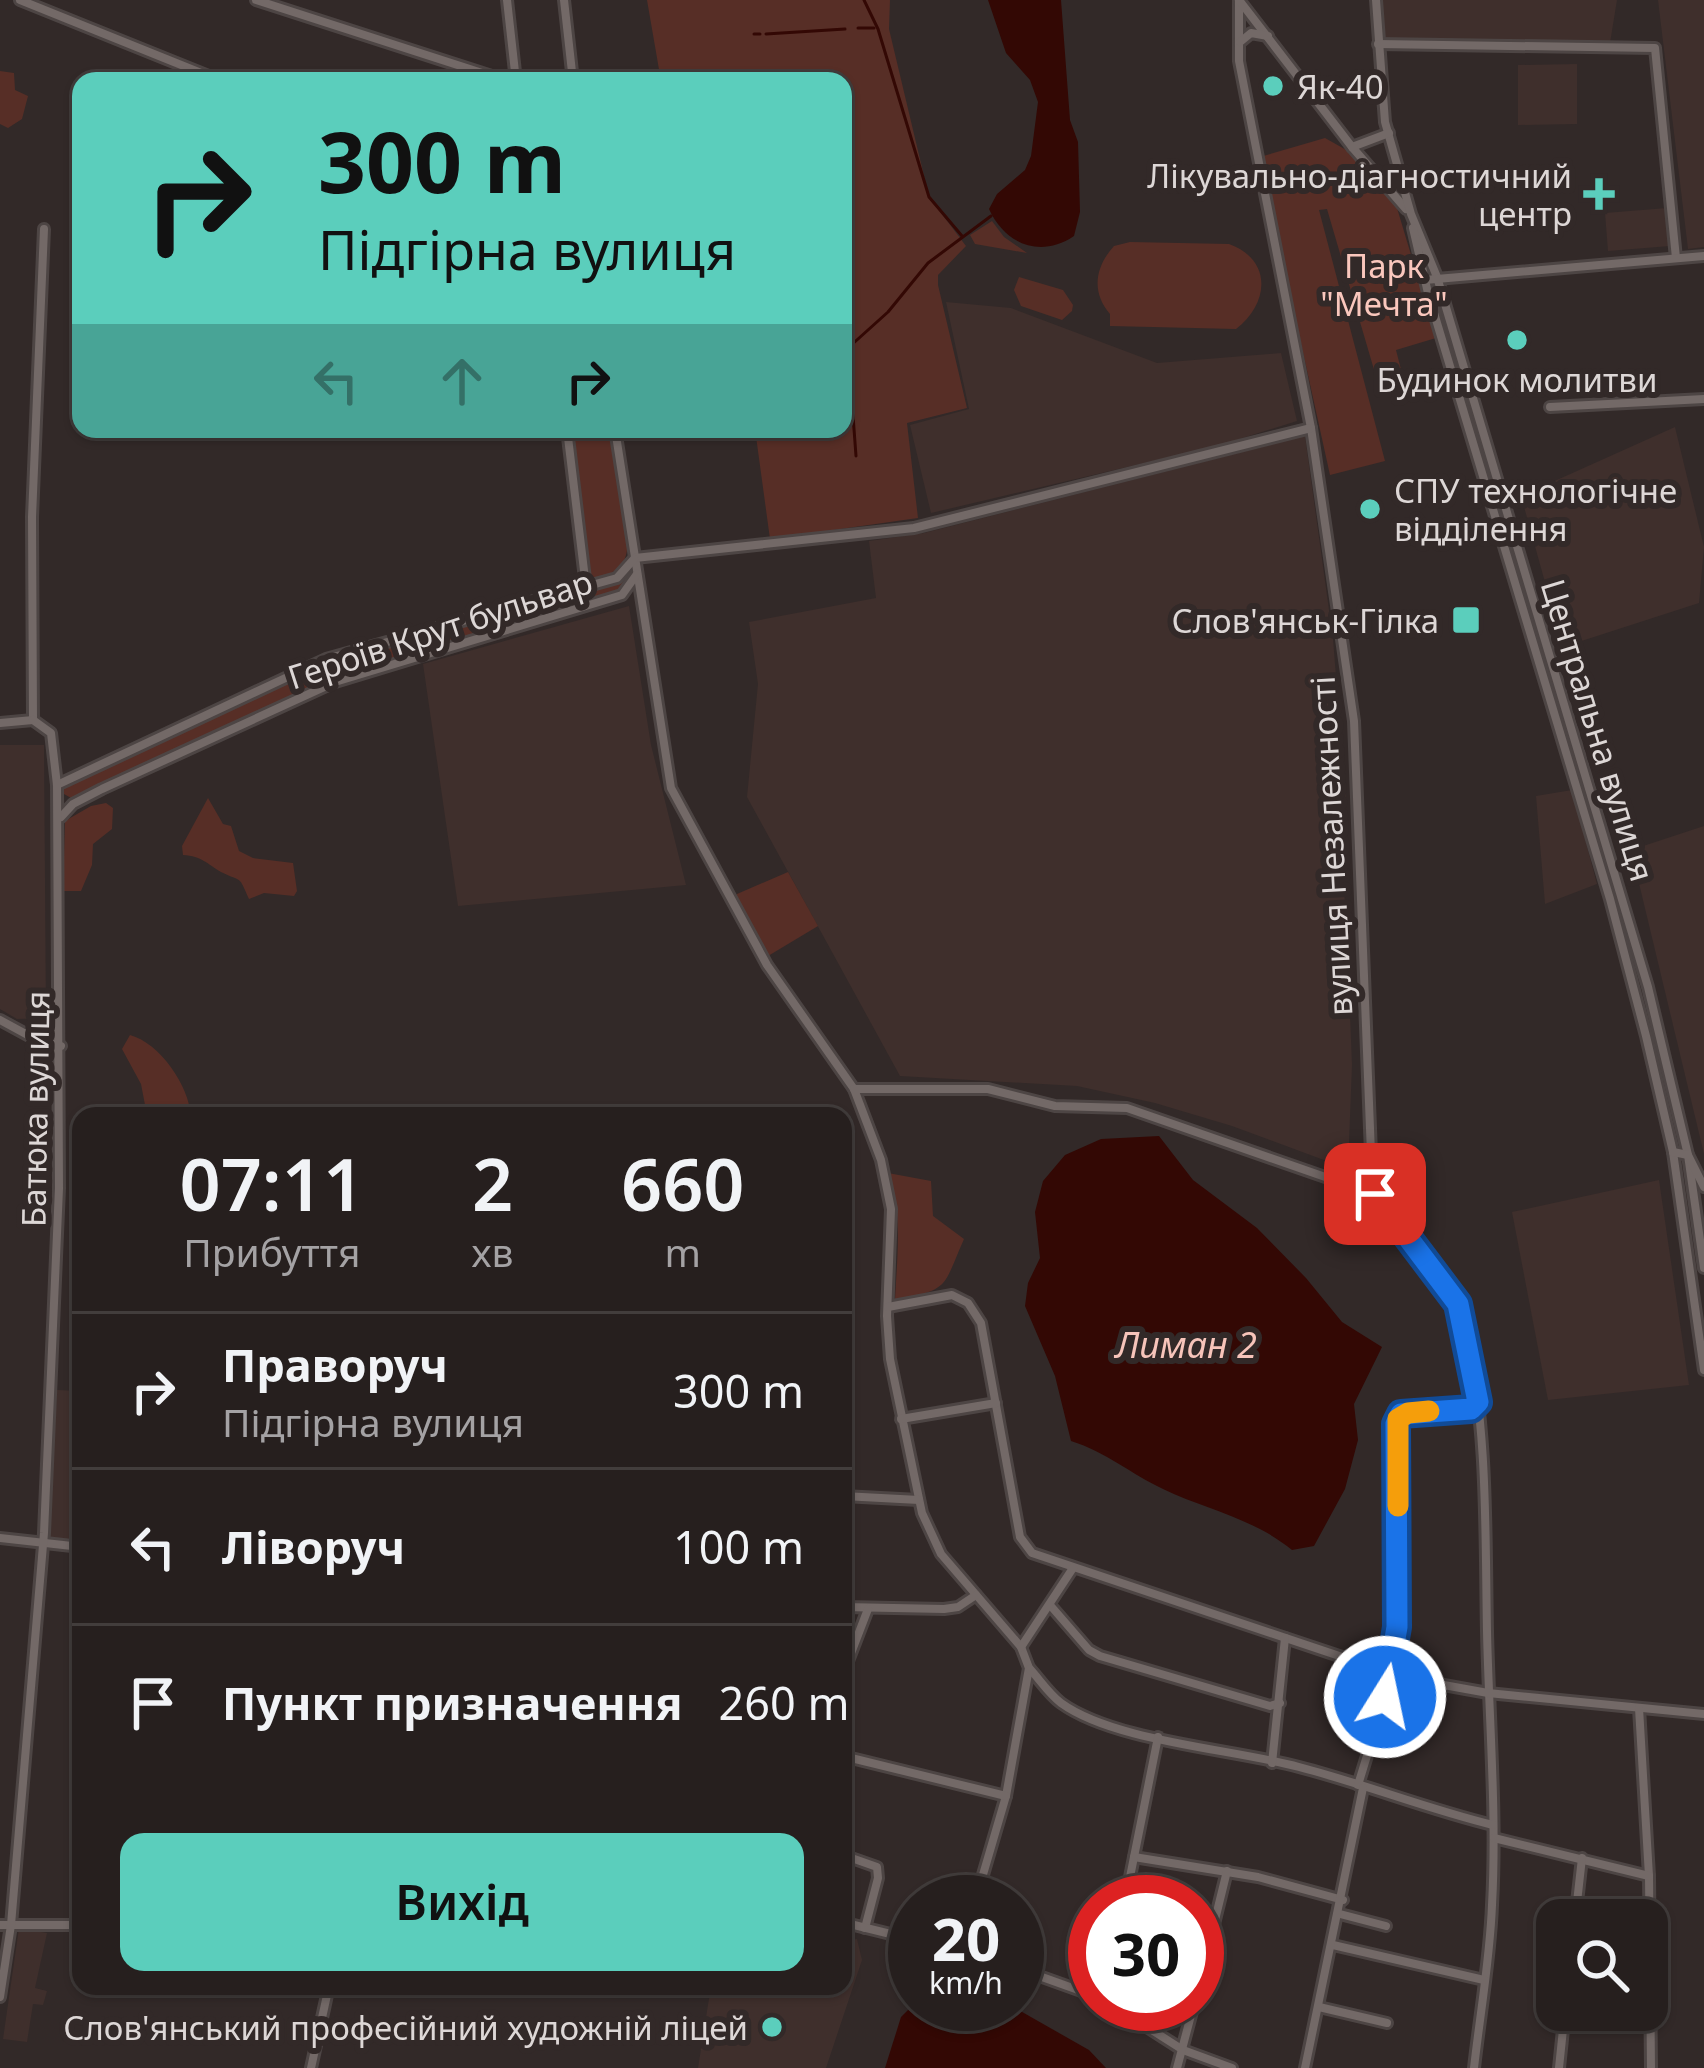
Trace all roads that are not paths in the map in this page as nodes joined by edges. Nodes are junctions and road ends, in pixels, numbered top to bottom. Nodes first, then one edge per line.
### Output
1 (20, 0) edge
2 (256, 0) edge
3 (508, 0) edge
4 (564, 0) edge
5 (1239, 0) edge
6 (1376, 0) edge
7 (1254, 19) junction
8 (1251, 33) junction
9 (1268, 36) junction
10 (1239, 38) junction
11 (1378, 44) junction
12 (199, 72) edge
13 (483, 72) edge
14 (511, 72) edge
15 (572, 72) edge
16 (1389, 133) junction
17 (1352, 147) junction
18 (1411, 214) junction
19 (44, 229) dead end
20 (1704, 256) edge
21 (1676, 258) junction
22 (1437, 277) junction
23 (1425, 280) junction
24 (1704, 399) edge
25 (1550, 407) dead end
26 (1311, 428) junction
27 (568, 438) edge
28 (616, 438) edge
29 (635, 558) junction
30 (637, 573) junction
31 (586, 587) junction
32 (33, 720) junction
33 (0, 723) edge
34 (57, 785) junction
35 (59, 820) junction
36 (0, 1020) edge
37 (61, 1046) junction
38 (854, 1089) junction
39 (1673, 1152) junction
40 (1688, 1155) junction
41 (1704, 1187) edge
42 (1375, 1194) junction
43 (1704, 1268) edge
44 (888, 1307) junction
45 (1704, 1370) edge
46 (1478, 1402) junction
47 (996, 1403) junction
48 (901, 1418) junction
49 (852, 1496) edge
50 (919, 1500) junction
51 (0, 1538) edge
52 (44, 1544) junction
53 (72, 1546) edge
54 (1073, 1568) junction
55 (976, 1595) junction
56 (1050, 1605) junction
57 (852, 1608) edge
58 (868, 1610) junction
59 (1285, 1638) junction
60 (1021, 1647) junction
61 (852, 1651) edge
62 (1029, 1668) junction
63 (1389, 1673) junction
64 (1488, 1693) junction
65 (1280, 1703) junction
66 (1639, 1708) junction
67 (1704, 1714) edge
68 (1158, 1737) junction
69 (852, 1758) edge
70 (1272, 1763) junction
71 (1360, 1787) junction
72 (1006, 1796) junction
73 (1493, 1825) junction
74 (1494, 1838) junction
75 (1135, 1857) junction
76 (852, 1858) edge
77 (1582, 1858) junction
78 (1227, 1871) junction
79 (983, 1875) edge
80 (1131, 1875) edge
81 (1649, 1876) junction
82 (1224, 1883) edge
83 (1578, 1899) edge
84 (1343, 1900) junction
85 (1340, 1914) junction
86 (11, 1924) junction
87 (0, 1925) edge
88 (72, 1925) edge
89 (1386, 1926) dead end
90 (852, 1928) edge
91 (865, 1928) junction
92 (888, 1934) edge
93 (1333, 1945) junction
94 (1484, 1980) junction
95 (327, 1995) edge
96 (0, 1997) edge
97 (1319, 2007) junction
98 (1387, 2023) dead end
99 (1153, 2031) edge
100 (1188, 2031) edge
101 (1563, 2031) edge
102 (1183, 2050) junction
103 (311, 2068) edge
104 (1177, 2068) edge
105 (1232, 2068) edge
106 (1306, 2068) edge
107 (1474, 2068) edge
108 (1559, 2068) edge
109 (1651, 2068) edge

1 - 12 street
2 - 13 street
3 - 14 street
4 - 15 street
5 - 7 street
5 - 10 street, вулиця Незалежності
6 - 11 street, Центральна вулиця
7 - 8 street
7 - 9 street
7 - 10 street
8 - 9 street
8 - 10 street
9 - 17 street
10 - 26 street, вулиця Незалежності
11 - 16 street, Центральна вулиця
11 - 21 street
16 - 17 street
16 - 18 street, Центральна вулиця
17 - 18 street
18 - 22 street, Центральна вулиця
18 - 23 street, Центральна вулиця
19 - 32 street, Батюка вулиця
20 - 21 street
21 - 22 street
22 - 23 street
22 - 40 street, Центральна вулиця
23 - 39 street, Центральна вулиця
24 - 25 street
26 - 29 street
26 - 42 street, вулиця Незалежності
27 - 31 street
28 - 29 street
29 - 30 street
29 - 31 street, Героїв Крут бульвар
30 - 35 street, Героїв Крут бульвар
30 - 38 street
31 - 34 street, Героїв Крут бульвар
32 - 33 street
32 - 34 street, Батюка вулиця
34 - 35 street, Батюка вулиця
35 - 37 street, Батюка вулиця
36 - 37 street
37 - 52 street, Батюка вулиця
38 - 42 street
38 - 44 street
39 - 40 street
39 - 45 street, Центральна вулиця
40 - 41 street
40 - 43 street, Центральна вулиця
42 - 46 street
44 - 47 street
44 - 48 street
46 - 63 street
46 - 64 street
47 - 48 street
47 - 54 street
48 - 50 street
49 - 50 street
50 - 55 street
51 - 52 street
52 - 53 street
52 - 86 street, Батюка вулиця
54 - 56 street
54 - 59 street
55 - 58 street
55 - 60 street
56 - 60 street
56 - 65 street
57 - 58 street
58 - 61 street
59 - 63 street
59 - 65 street
60 - 62 street
62 - 68 street
62 - 72 street
63 - 64 street
63 - 71 street
64 - 66 street
64 - 73 street
65 - 70 street
66 - 67 street
66 - 81 street
68 - 70 street
68 - 75 street
69 - 72 street
70 - 71 street
71 - 73 street
71 - 84 street
72 - 79 street
73 - 74 street
74 - 77 street
74 - 94 street
75 - 78 street
75 - 80 street
76 - 91 street
77 - 81 street
77 - 83 street
78 - 82 street
78 - 84 street
81 - 109 street
84 - 85 street
85 - 89 street
85 - 93 street
86 - 87 street
86 - 88 street
86 - 96 street, Батюка вулиця
90 - 91 street
91 - 92 street
93 - 94 street
93 - 97 street
94 - 107 street
95 - 103 street
97 - 98 street
97 - 106 street
99 - 102 street
100 - 102 street
101 - 108 street
102 - 104 street
102 - 105 street

